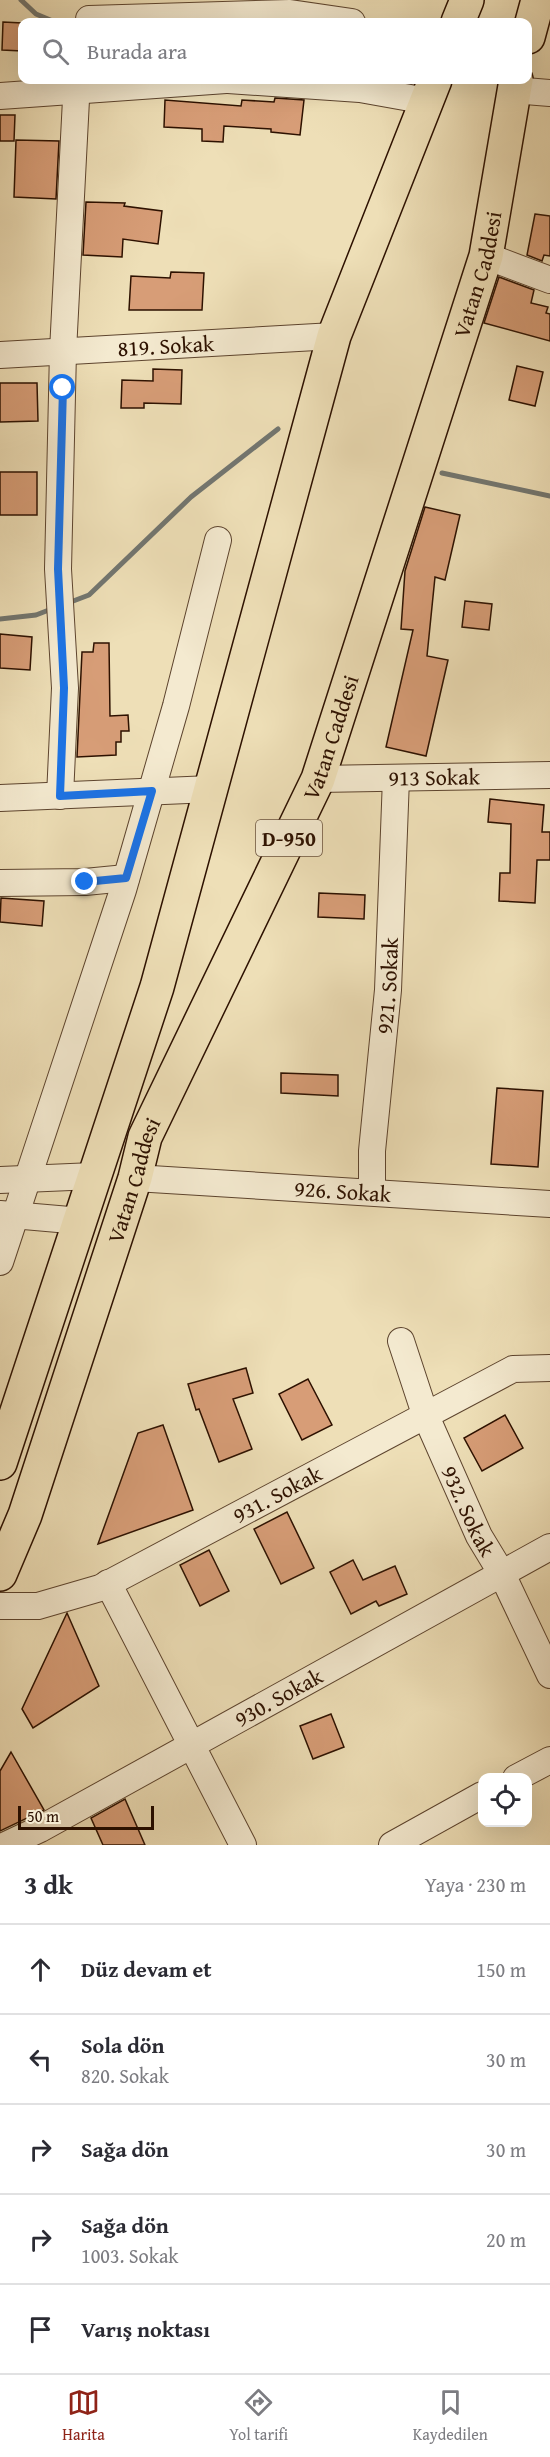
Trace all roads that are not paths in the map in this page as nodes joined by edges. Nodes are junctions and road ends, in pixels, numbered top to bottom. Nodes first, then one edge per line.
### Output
1 (467, 0) edge
2 (538, 0) edge
3 (306, 8) edge
4 (90, 14) edge
5 (339, 18) edge
6 (460, 18) edge
7 (532, 22) edge
8 (106, 84) edge
9 (286, 84) edge
10 (76, 85) edge
11 (514, 85) edge
12 (431, 90) edge
13 (550, 93) edge
14 (0, 96) edge
15 (486, 256) junction
16 (550, 280) edge
17 (334, 336) junction
18 (63, 351) junction
19 (0, 355) edge
20 (218, 540) dead end
21 (550, 774) edge
22 (396, 778) junction
23 (318, 779) junction
24 (211, 789) junction
25 (152, 791) junction
26 (60, 796) junction
27 (0, 798) edge
28 (126, 878) junction
29 (0, 883) edge
30 (94, 1176) junction
31 (135, 1178) junction
32 (28, 1179) junction
33 (0, 1180) edge
34 (372, 1191) junction
35 (550, 1204) edge
36 (8, 1214) edge
37 (81, 1221) junction
38 (0, 1262) edge
39 (401, 1341) dead end
40 (550, 1368) edge
41 (426, 1414) junction
42 (0, 1463) edge
43 (550, 1547) edge
44 (502, 1574) junction
45 (0, 1575) edge
46 (108, 1583) junction
47 (0, 1606) edge
48 (550, 1675) edge
49 (189, 1744) junction
50 (550, 1760) edge
51 (525, 1773) edge
52 (478, 1798) edge
53 (6, 1845) edge
54 (243, 1845) edge
55 (392, 1845) edge

1 - 6 highway
2 - 7 highway
3 - 4 street
3 - 5 street
8 - 10 street
9 - 12 street
10 - 14 street
10 - 18 street
11 - 13 street
11 - 15 highway, Vatan Caddesi / D-950
12 - 17 highway, Vatan Caddesi
15 - 16 street
15 - 23 highway, Vatan Caddesi / D-950
17 - 18 street, 819. Sokak
17 - 24 highway, Vatan Caddesi
18 - 19 street, 819. Sokak
18 - 26 street
20 - 25 street
21 - 22 street, 913 Sokak
22 - 23 street, 913 Sokak
22 - 34 street, 921. Sokak
23 - 31 highway, Vatan Caddesi / D-950
24 - 25 street
24 - 30 highway, Vatan Caddesi
25 - 26 street
25 - 28 street
26 - 27 street
28 - 29 street
28 - 32 street
30 - 32 street
30 - 37 highway, Vatan Caddesi
31 - 34 street, 926. Sokak
31 - 45 highway, Vatan Caddesi / D-950
32 - 33 street
32 - 36 street
34 - 35 street, 926. Sokak
36 - 37 street
36 - 38 street
37 - 42 highway, Vatan Caddesi
39 - 41 street, 932. Sokak
40 - 41 street, 931. Sokak
41 - 44 street, 932. Sokak
41 - 46 street, 931. Sokak
43 - 44 street, 930. Sokak
44 - 48 street, 932. Sokak
44 - 49 street, 930. Sokak
46 - 47 street, 931. Sokak
46 - 49 street
49 - 53 street, 930. Sokak
49 - 54 street
50 - 51 street
52 - 55 street

